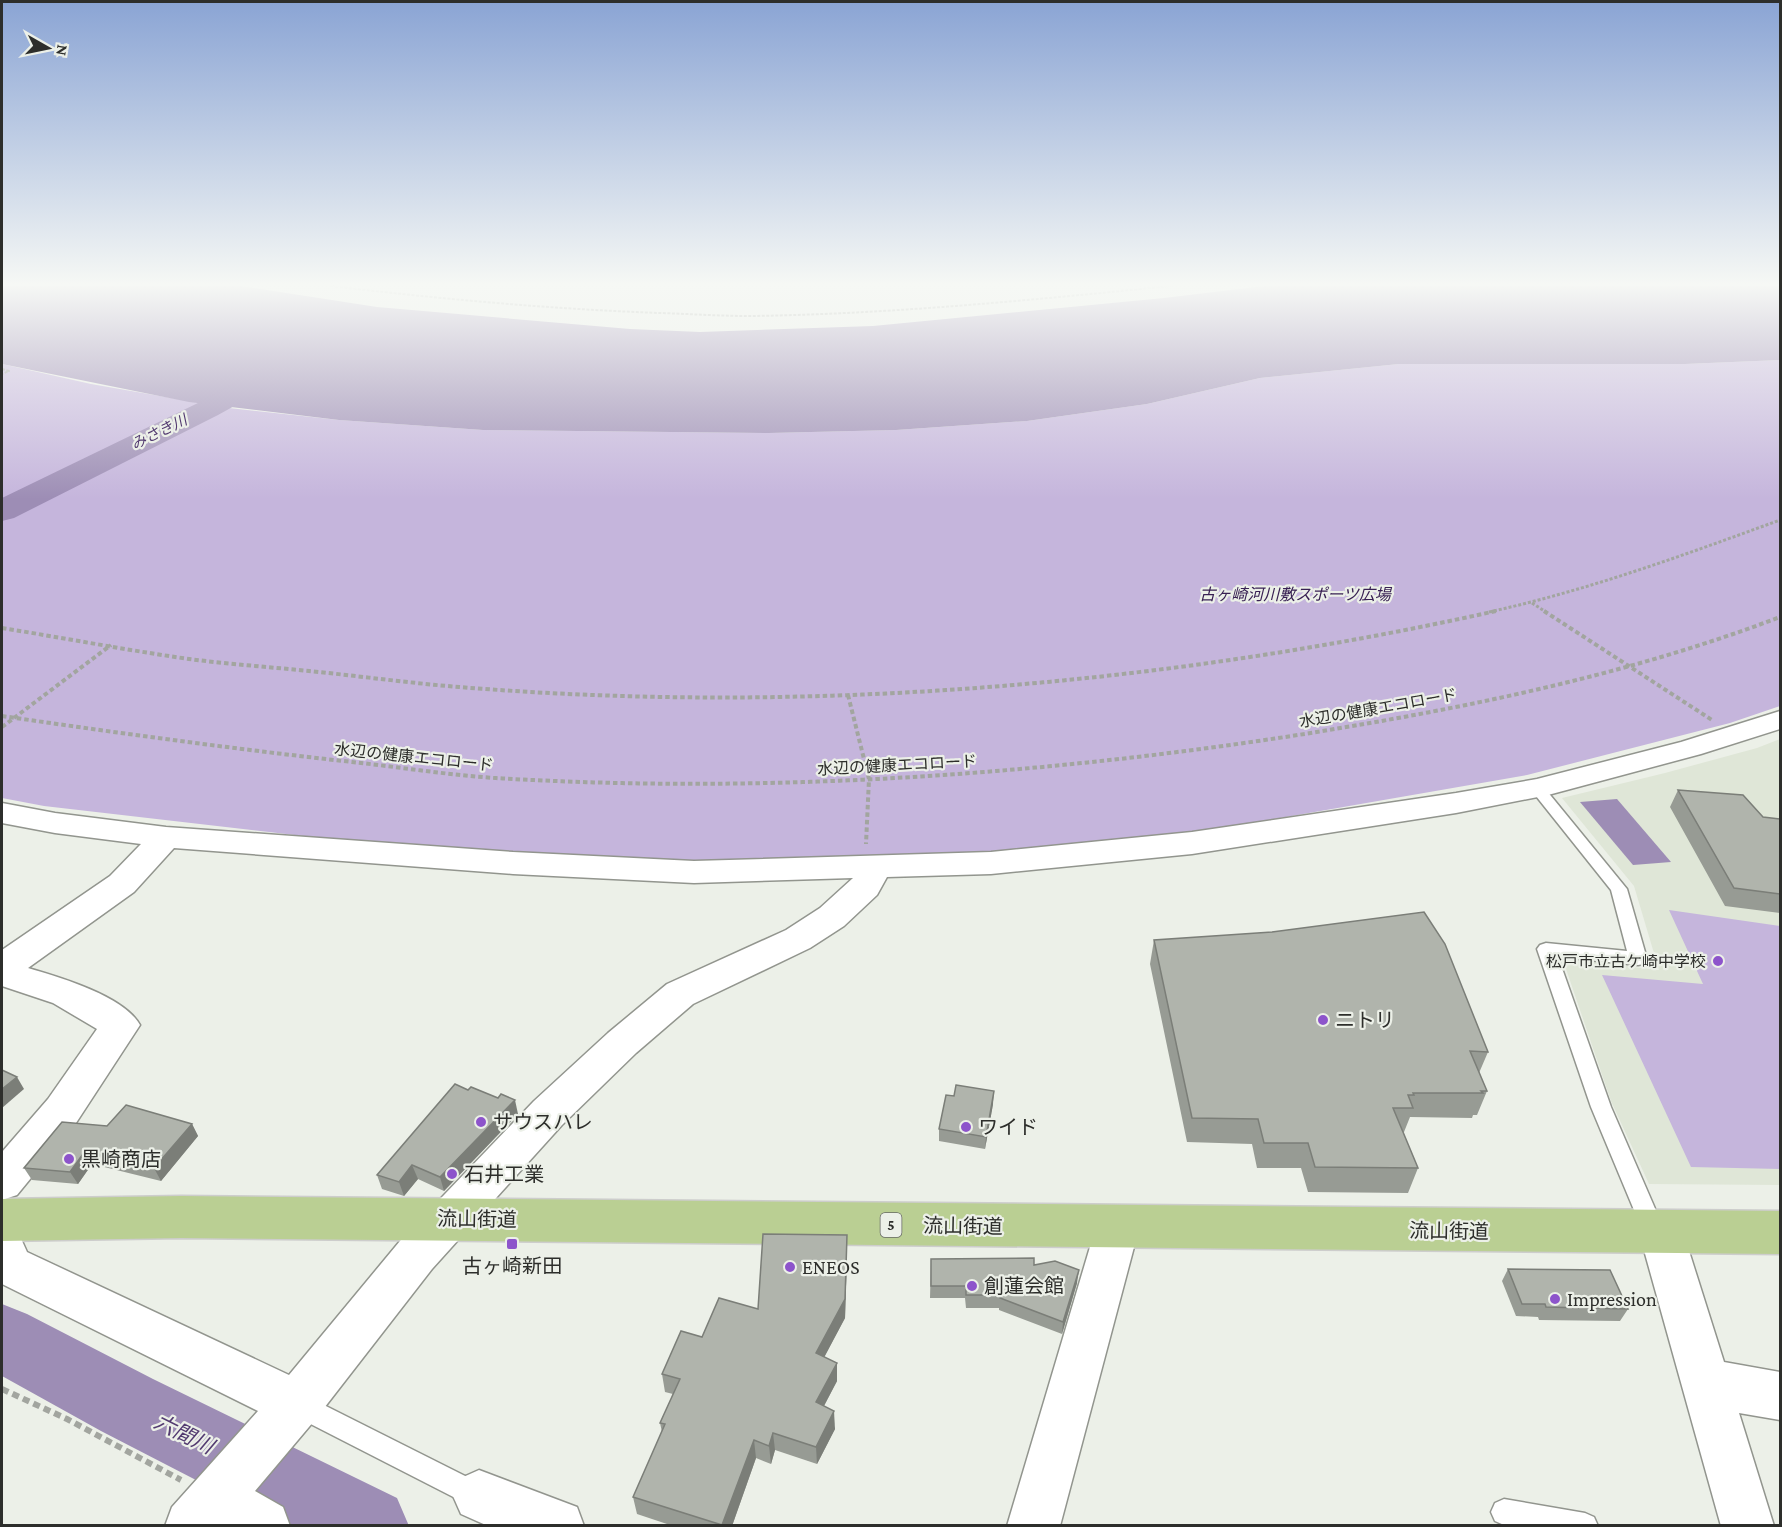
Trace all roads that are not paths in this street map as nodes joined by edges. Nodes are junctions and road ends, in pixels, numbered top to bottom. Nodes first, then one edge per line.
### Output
1 (1780, 720) edge
2 (1537, 788) junction
3 (2, 813) edge
4 (166, 837) junction
5 (871, 861) junction
6 (2, 968) edge
7 (2, 973) edge
8 (2, 1182) edge
9 (448, 1219) junction
10 (2, 1220) edge
11 (1109, 1228) junction
12 (1658, 1233) junction
13 (1780, 1233) edge
14 (2, 1246) edge
15 (1707, 1383) junction
16 (1780, 1396) edge
17 (297, 1404) junction
18 (479, 1496) joint
19 (204, 1512) edge
20 (1504, 1512) dead end
21 (264, 1526) edge
22 (558, 1526) edge
23 (1033, 1526) edge
24 (1585, 1526) edge
25 (1748, 1526) edge

1 - 2 street
2 - 5 street
2 - 12 lane
3 - 4 street
4 - 5 street
4 - 6 street
5 - 9 street
7 - 8 street
9 - 10 main road, 流山街道 / 5
9 - 11 main road, 流山街道 / 5
9 - 17 street
11 - 12 main road, 流山街道 / 5
11 - 23 street
12 - 13 main road, 流山街道 / 5
12 - 15 street
14 - 17 street
15 - 16 street
15 - 25 street
17 - 18 lane
17 - 19 street
18 - 22 street
19 - 21 street
20 - 24 lane

